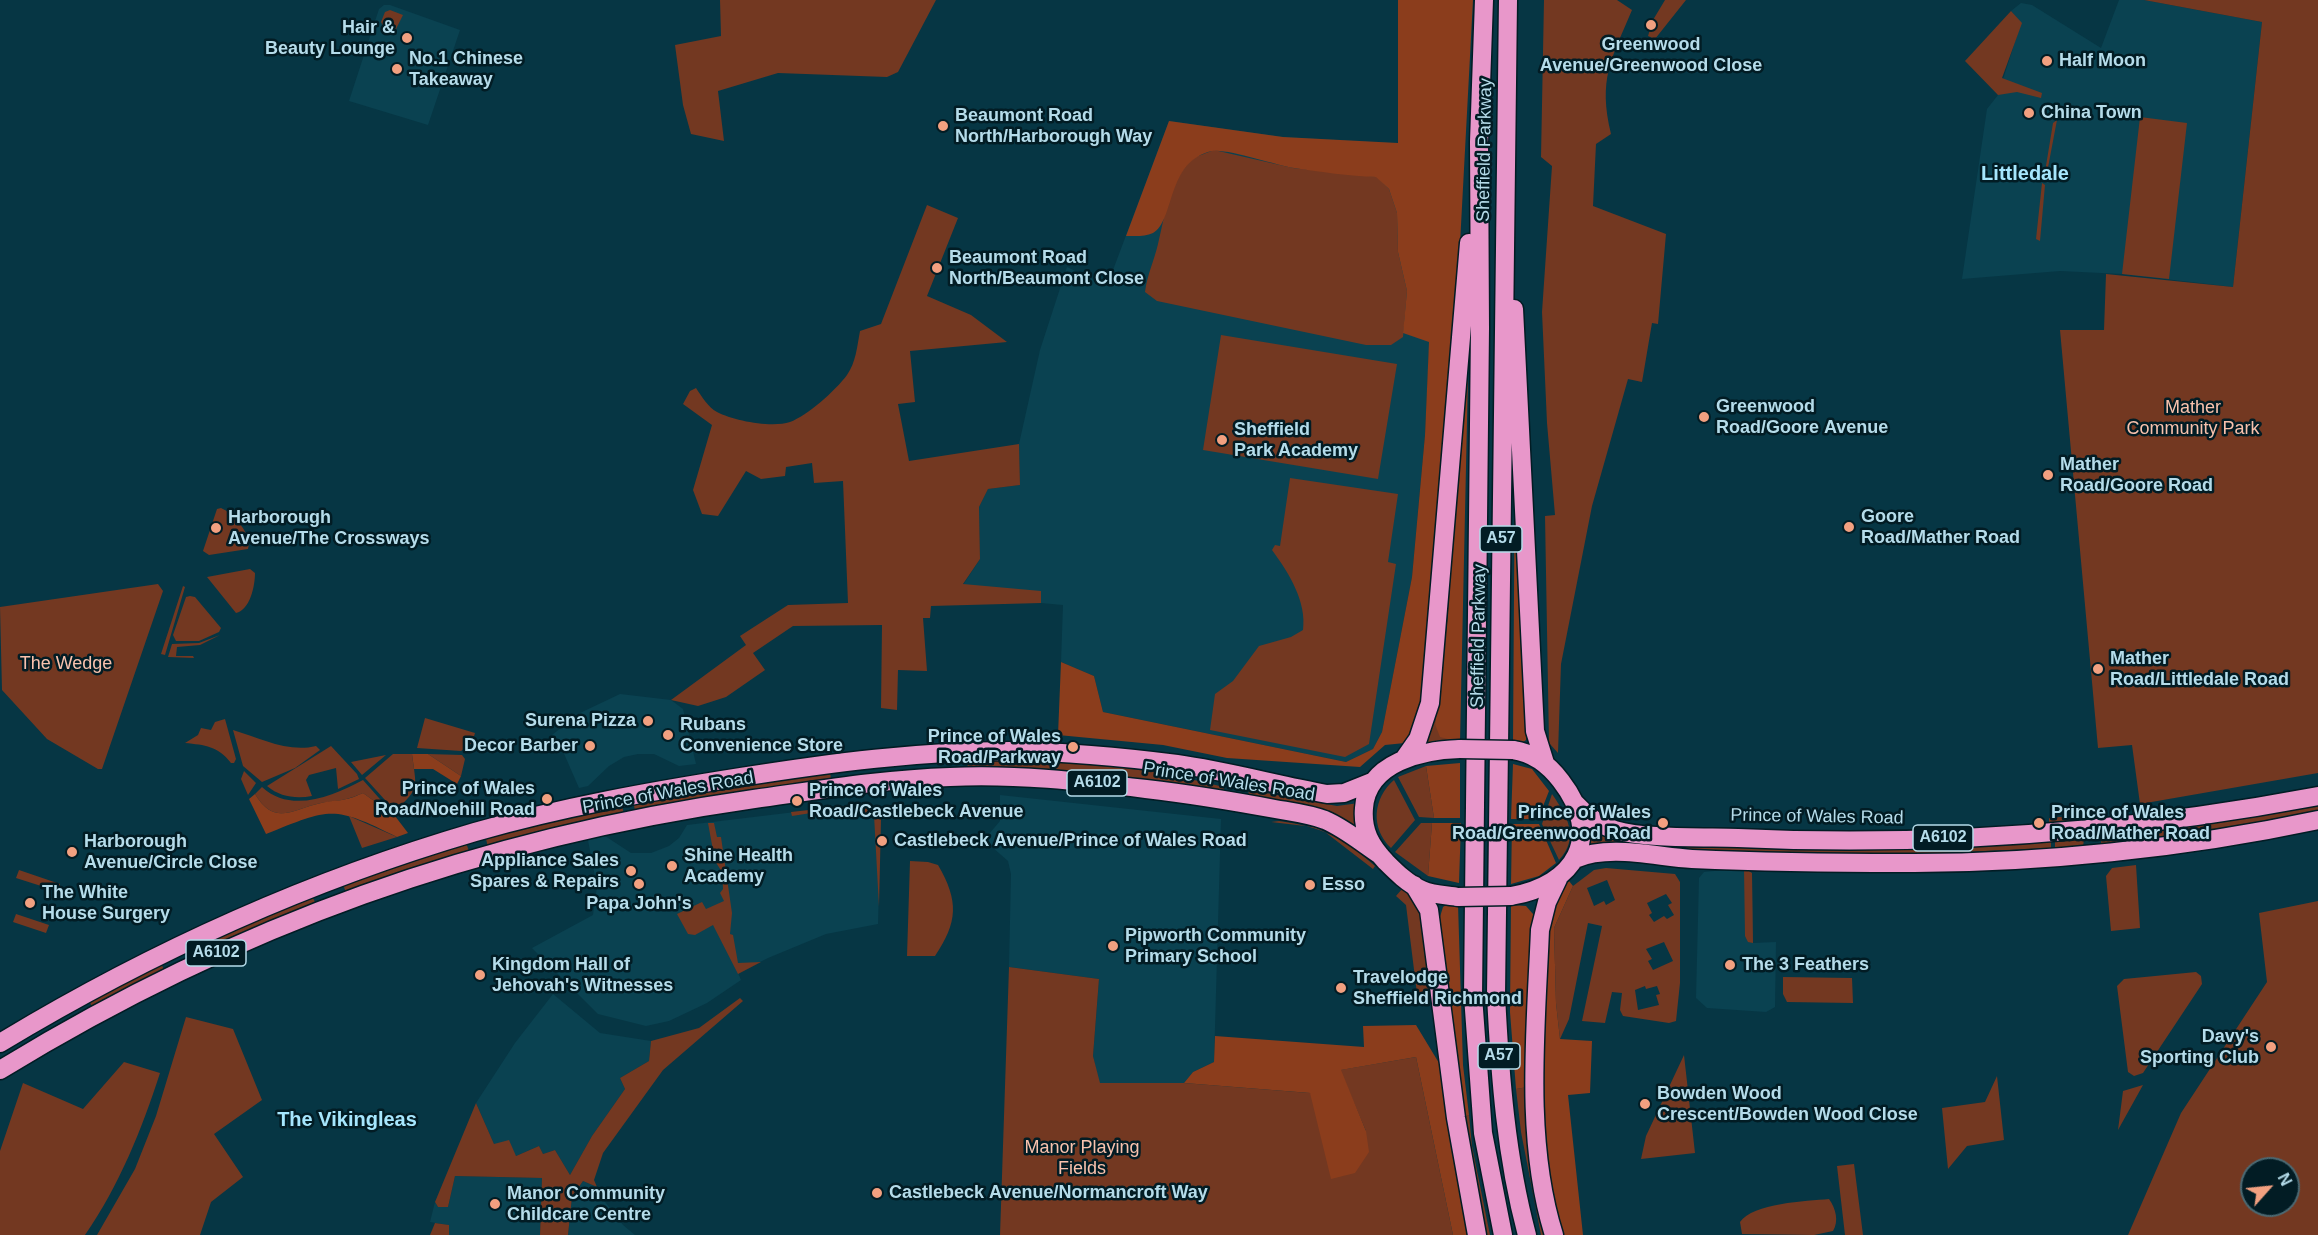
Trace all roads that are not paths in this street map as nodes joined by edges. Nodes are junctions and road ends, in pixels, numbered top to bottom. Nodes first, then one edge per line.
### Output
1 (1484, 0) edge
2 (1508, 0) edge
3 (1479, 142) junction
4 (1505, 203) junction
5 (1404, 759) junction
6 (1545, 763) junction
7 (1374, 781) junction
8 (2318, 796) edge
9 (1575, 803) junction
10 (2318, 820) edge
11 (1380, 855) junction
12 (1575, 859) junction
13 (1558, 879) junction
14 (1414, 885) junction
15 (173, 949) junction
16 (183, 969) junction
17 (0, 1043) edge
18 (0, 1070) edge
19 (1477, 1235) edge
20 (1503, 1235) edge
21 (1527, 1235) edge
22 (1554, 1235) edge

1 - 3 highway, Sheffield Parkway / A57
2 - 4 highway, Sheffield Parkway / A57
3 - 5 highway
3 - 20 highway, Sheffield Parkway / A57
4 - 6 highway
4 - 21 highway, Sheffield Parkway / A57
5 - 6 highway, A6102, bridge
5 - 7 highway, A6102
6 - 9 highway, A6102
7 - 11 highway, A6102
7 - 15 highway, Prince of Wales Road / A6102
8 - 9 highway, Prince of Wales Road / A6102
9 - 12 highway, A6102
10 - 12 highway, A6102
11 - 14 highway, A6102
11 - 16 highway, Prince of Wales Road / A6102
12 - 13 highway, A6102
13 - 14 highway, A6102, bridge
13 - 22 highway
14 - 19 highway
15 - 16 highway
15 - 17 highway, Prince of Wales Road / A6102
16 - 18 highway, Prince of Wales Road / A6102

